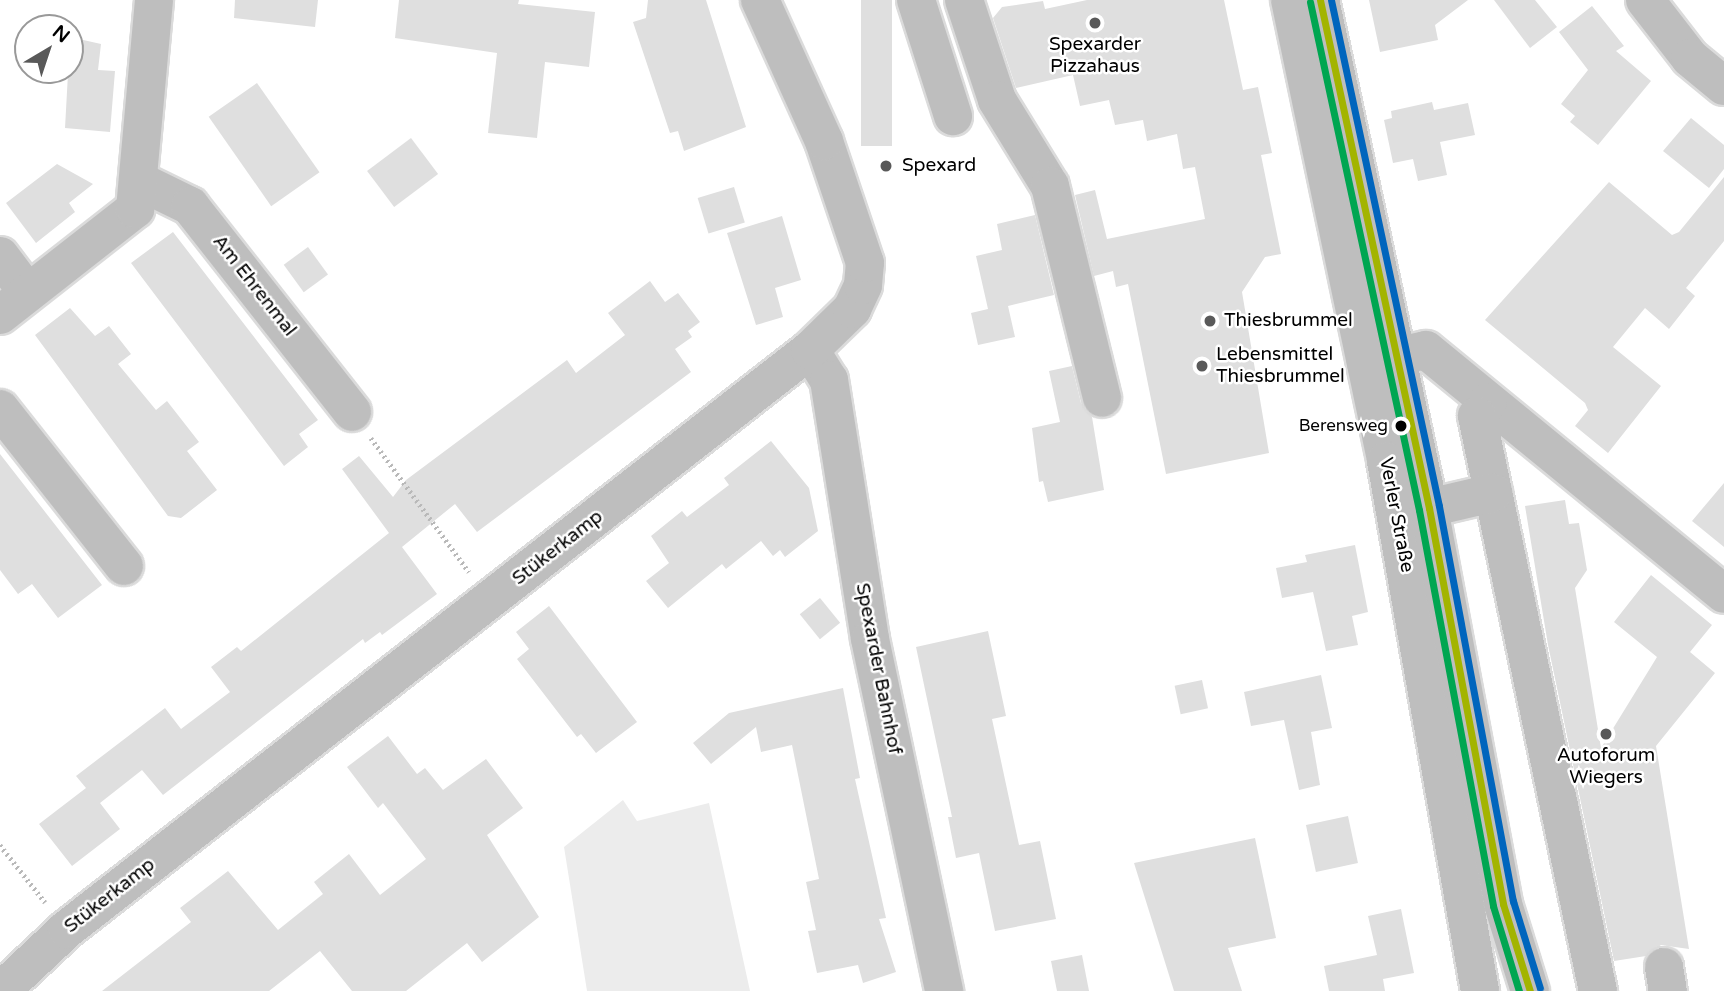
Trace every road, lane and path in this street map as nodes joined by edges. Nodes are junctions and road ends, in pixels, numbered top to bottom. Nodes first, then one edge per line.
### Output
1 (154, 0) edge
2 (760, 0) edge
3 (916, 0) edge
4 (964, 0) edge
5 (1290, 0) edge
6 (1320, 0) edge
7 (1646, 0) edge
8 (1724, 86) edge
9 (953, 116) dead end
10 (139, 181) junction
11 (0, 256) edge
12 (14, 304) edge
13 (810, 350) junction
14 (1381, 359) junction
15 (1102, 398) dead end
16 (1488, 402) junction
17 (0, 409) edge
18 (352, 412) joint
19 (1493, 493) junction
20 (1429, 508) junction
21 (124, 566) dead end
22 (1724, 594) edge
23 (491, 601) junction
24 (0, 845) edge
25 (67, 929) junction
26 (1, 991) edge
27 (944, 991) edge
28 (1480, 991) edge
29 (1530, 991) edge
30 (1598, 991) edge

1 - 10 street
2 - 13 street, Stükerkamp
3 - 9 street
4 - 15 street
5 - 14 street, Verler Straße
6 - 14 street, Verler Straße
7 - 8 street
10 - 12 street
10 - 18 street, Am Ehrenmal
11 - 12 street
13 - 23 street, Stükerkamp
13 - 27 street, Spexarder Bahnhof
14 - 16 street
14 - 20 street, Verler Straße
14 - 28 street, Verler Straße
16 - 19 street
16 - 22 street
17 - 21 street
18 - 23 path
19 - 20 street
19 - 30 street
20 - 29 street, Verler Straße
23 - 25 street, Stükerkamp
24 - 25 path
25 - 26 street, Stükerkamp

